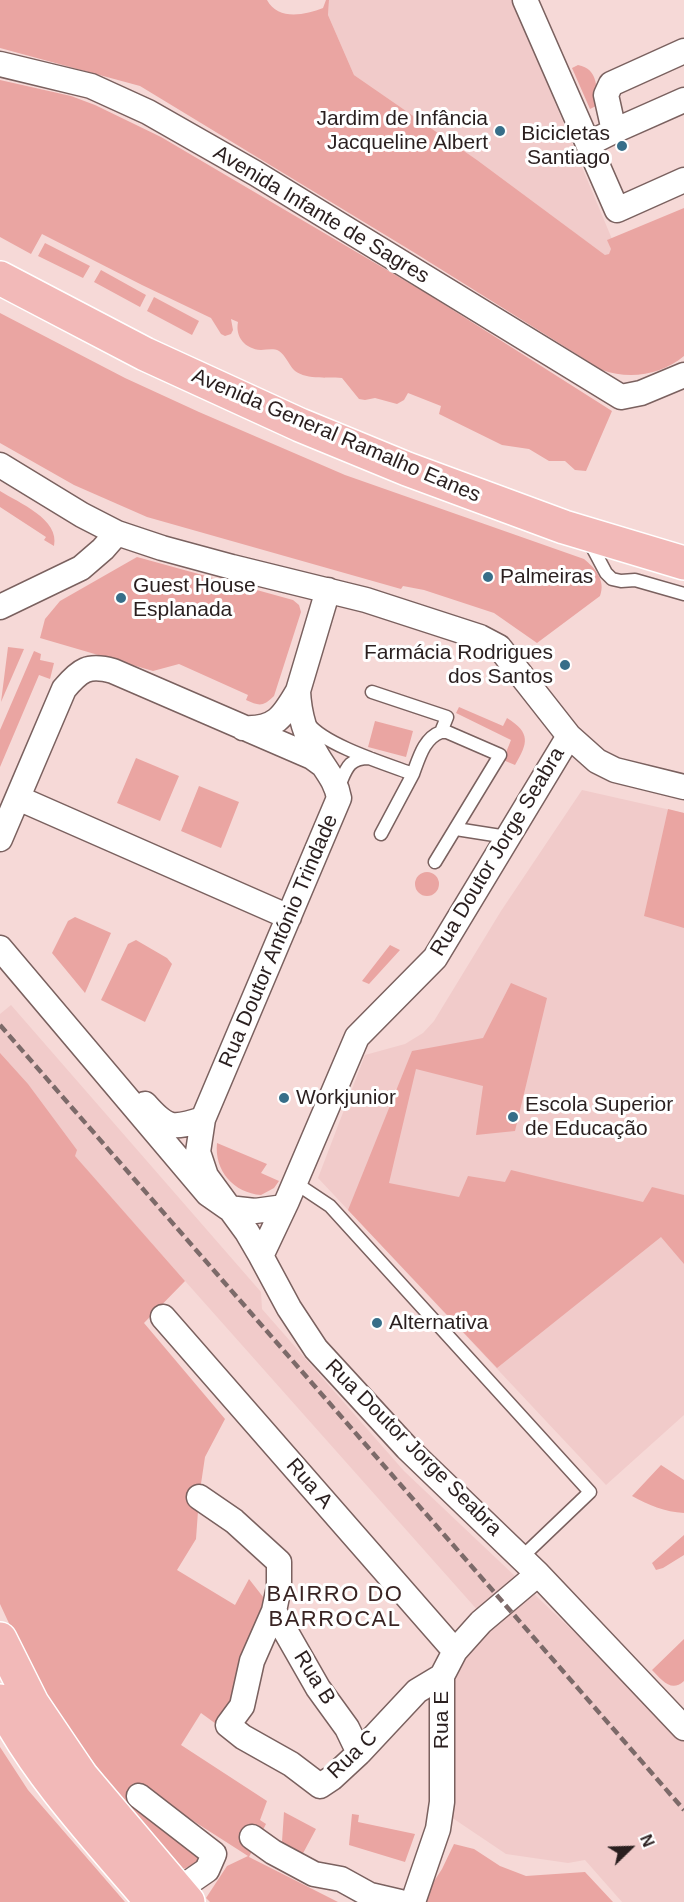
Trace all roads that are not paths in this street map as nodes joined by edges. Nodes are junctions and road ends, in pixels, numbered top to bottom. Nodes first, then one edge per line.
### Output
1 (525, 0) edge
2 (684, 51) edge
3 (0, 64) edge
4 (684, 100) edge
5 (614, 131) junction
6 (588, 144) junction
7 (684, 180) edge
8 (0, 278) edge
9 (684, 375) edge
10 (0, 465) edge
11 (117, 533) junction
12 (587, 534) junction
13 (684, 563) edge
14 (328, 590) junction
15 (684, 594) edge
16 (1, 606) edge
17 (372, 692) dead end
18 (298, 699) junction
19 (243, 728) junction
20 (441, 732) junction
21 (569, 736) junction
22 (374, 759) junction
23 (323, 765) junction
24 (413, 774) junction
25 (684, 787) edge
26 (338, 790) junction
27 (18, 798) junction
28 (456, 829) junction
29 (381, 834) dead end
30 (507, 837) junction
31 (0, 839) edge
32 (435, 862) dead end
33 (289, 917) junction
34 (0, 948) edge
35 (99, 1066) junction
36 (203, 1119) junction
37 (294, 1182) junction
38 (284, 1207) junction
39 (228, 1208) junction
40 (261, 1256) junction
41 (163, 1317) dead end
42 (199, 1497) dead end
43 (530, 1566) junction
44 (274, 1611) junction
45 (0, 1639) edge
46 (455, 1651) junction
47 (442, 1676) junction
48 (0, 1701) edge
49 (684, 1727) edge
50 (359, 1753) junction
51 (139, 1797) dead end
52 (252, 1837) dead end
53 (172, 1898) edge
54 (400, 1902) edge
55 (413, 1902) edge

1 - 6 street
2 - 5 street
3 - 9 street, Avenida Infante de Sagres
4 - 5 street
5 - 6 street
6 - 7 street
8 - 12 main road, Avenida General Ramalho Eanes
10 - 11 street
11 - 14 street
11 - 16 street
12 - 13 main road, Avenida General Ramalho Eanes
12 - 15 lane
14 - 18 street
14 - 21 street
17 - 20 lane
18 - 19 street
18 - 22 lane
18 - 23 street, Rua Doutor António Trindade
19 - 23 street
19 - 27 street
20 - 24 lane
20 - 28 lane
21 - 25 street
21 - 30 street, Rua Doutor Jorge Seabra
22 - 24 lane
22 - 26 lane
23 - 26 street, Rua Doutor António Trindade
24 - 29 lane
26 - 33 street, Rua Doutor António Trindade
27 - 31 street
27 - 33 street
28 - 30 lane
28 - 32 lane
30 - 37 street, Rua Doutor Jorge Seabra
33 - 36 street, Rua Doutor António Trindade
34 - 35 street
35 - 36 street
35 - 39 street
36 - 39 street, Rua Doutor António Trindade
37 - 38 street, Rua Doutor Jorge Seabra
37 - 43 lane
38 - 39 street
38 - 40 street, Rua Doutor Jorge Seabra
39 - 40 street
40 - 43 street, Rua Doutor Jorge Seabra
41 - 46 street, Rua A
42 - 44 street
43 - 46 street, Rua E
43 - 49 street, Rua Doutor Jorge Seabra
44 - 50 street, Rua B
44 - 50 street, Rua C
45 - 53 main road
46 - 47 street, Rua E
47 - 50 street, Rua C
47 - 55 street, Rua E
48 - 53 main road
51 - 53 street
52 - 54 street

